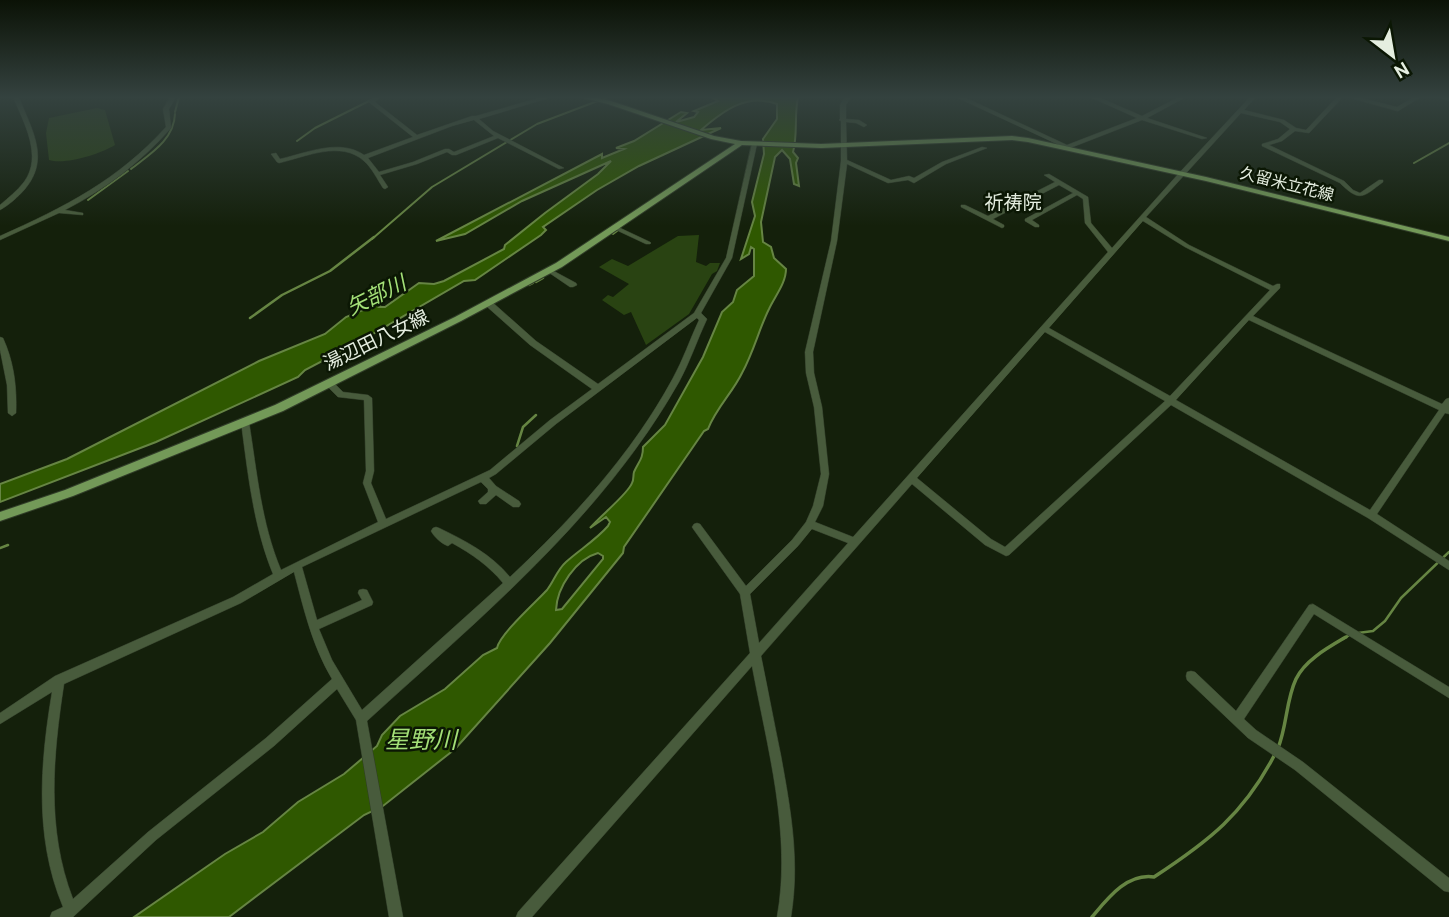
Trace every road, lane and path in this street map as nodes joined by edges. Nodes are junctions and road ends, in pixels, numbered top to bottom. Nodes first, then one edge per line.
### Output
1 (31, 140) edge
2 (157, 140) edge
3 (409, 140) edge
4 (489, 140) edge
5 (506, 140) edge
6 (724, 140) edge
7 (843, 140) edge
8 (961, 140) edge
9 (1023, 140) edge
10 (1051, 140) edge
11 (1085, 140) edge
12 (1214, 140) edge
13 (1278, 140) edge
14 (741, 144) junction
15 (756, 144) junction
16 (843, 144) junction
17 (1066, 147) junction
18 (984, 148) dead end
19 (274, 154) dead end
20 (365, 157) junction
21 (844, 161) junction
22 (561, 168) dead end
23 (1182, 173) junction
24 (377, 174) junction
25 (1047, 175) dead end
26 (1381, 181) dead end
27 (1058, 183) junction
28 (385, 187) dead end
29 (1077, 193) junction
30 (1022, 202) junction
31 (963, 206) dead end
32 (0, 208) edge
33 (58, 211) junction
34 (1040, 213) junction
35 (81, 214) dead end
36 (1143, 218) junction
37 (987, 219) junction
38 (1049, 219) dead end
39 (1002, 226) dead end
40 (1037, 226) dead end
41 (616, 228) junction
42 (0, 238) edge
43 (1449, 239) edge
44 (648, 243) dead end
45 (1112, 253) junction
46 (550, 271) junction
47 (573, 285) dead end
48 (488, 303) junction
49 (697, 314) junction
50 (1248, 317) junction
51 (1044, 328) junction
52 (0, 340) edge
53 (329, 383) junction
54 (597, 388) junction
55 (1169, 402) junction
56 (1447, 407) edge
57 (12, 413) dead end
58 (250, 417) junction
59 (482, 477) junction
60 (912, 479) junction
61 (493, 488) junction
62 (482, 501) dead end
63 (516, 504) dead end
64 (1371, 515) junction
65 (0, 517) edge
66 (383, 524) junction
67 (810, 524) junction
68 (697, 527) dead end
69 (448, 542) dead end
70 (855, 542) junction
71 (1447, 562) edge
72 (297, 565) junction
73 (278, 575) junction
74 (509, 583) junction
75 (363, 593) dead end
76 (744, 593) junction
77 (314, 626) junction
78 (755, 655) junction
79 (1191, 677) dead end
80 (59, 680) junction
81 (339, 680) junction
82 (1449, 693) edge
83 (0, 719) edge
84 (361, 719) junction
85 (1237, 719) junction
86 (1449, 886) edge
87 (71, 909) junction
88 (57, 917) edge
89 (396, 917) edge
90 (523, 917) edge
91 (784, 917) edge

1 - 32 street
2 - 33 street
3 - 20 street
4 - 24 street
5 - 22 street
6 - 14 main road, 久留米立花線
7 - 16 street
8 - 16 main road, 久留米立花線
9 - 17 main road, 久留米立花線
10 - 17 street
11 - 17 street
12 - 23 street
13 - 26 street
14 - 15 main road, 久留米立花線
14 - 41 main road, 湯辺田八女線
15 - 16 main road, 久留米立花線
15 - 49 street
16 - 21 street
17 - 23 main road, 久留米立花線
18 - 21 street
19 - 20 street
20 - 24 street
21 - 67 street
23 - 36 street
23 - 43 main road, 久留米立花線
24 - 28 street
25 - 27 street
27 - 29 street
27 - 30 street
29 - 34 street
29 - 45 street
30 - 34 street
30 - 37 street
31 - 37 street
33 - 35 street
33 - 42 street
34 - 38 street
34 - 40 street
36 - 45 street
36 - 50 street
37 - 39 street
41 - 44 street
41 - 46 main road, 湯辺田八女線
45 - 51 street
46 - 47 street
46 - 48 main road, 湯辺田八女線
48 - 53 main road, 湯辺田八女線
48 - 54 street
49 - 54 street
49 - 74 street
50 - 55 street
50 - 56 street
51 - 55 street
51 - 60 street
52 - 57 street
53 - 58 main road, 湯辺田八女線
53 - 66 street
54 - 59 street
55 - 60 street
55 - 64 street
56 - 64 street
58 - 65 main road, 湯辺田八女線
58 - 73 street
59 - 61 street
59 - 66 street
60 - 70 street
61 - 62 street
61 - 63 street
64 - 71 street
66 - 72 street
67 - 70 street
67 - 76 street
68 - 76 street
69 - 74 street
70 - 78 street
72 - 73 street
72 - 77 street
73 - 80 street
74 - 84 street
75 - 77 street
76 - 78 street
77 - 81 street
78 - 90 street
78 - 91 street
79 - 85 street
80 - 83 street
80 - 87 street
81 - 84 street
81 - 87 street
82 - 85 street
84 - 89 street
85 - 86 street
87 - 88 street

